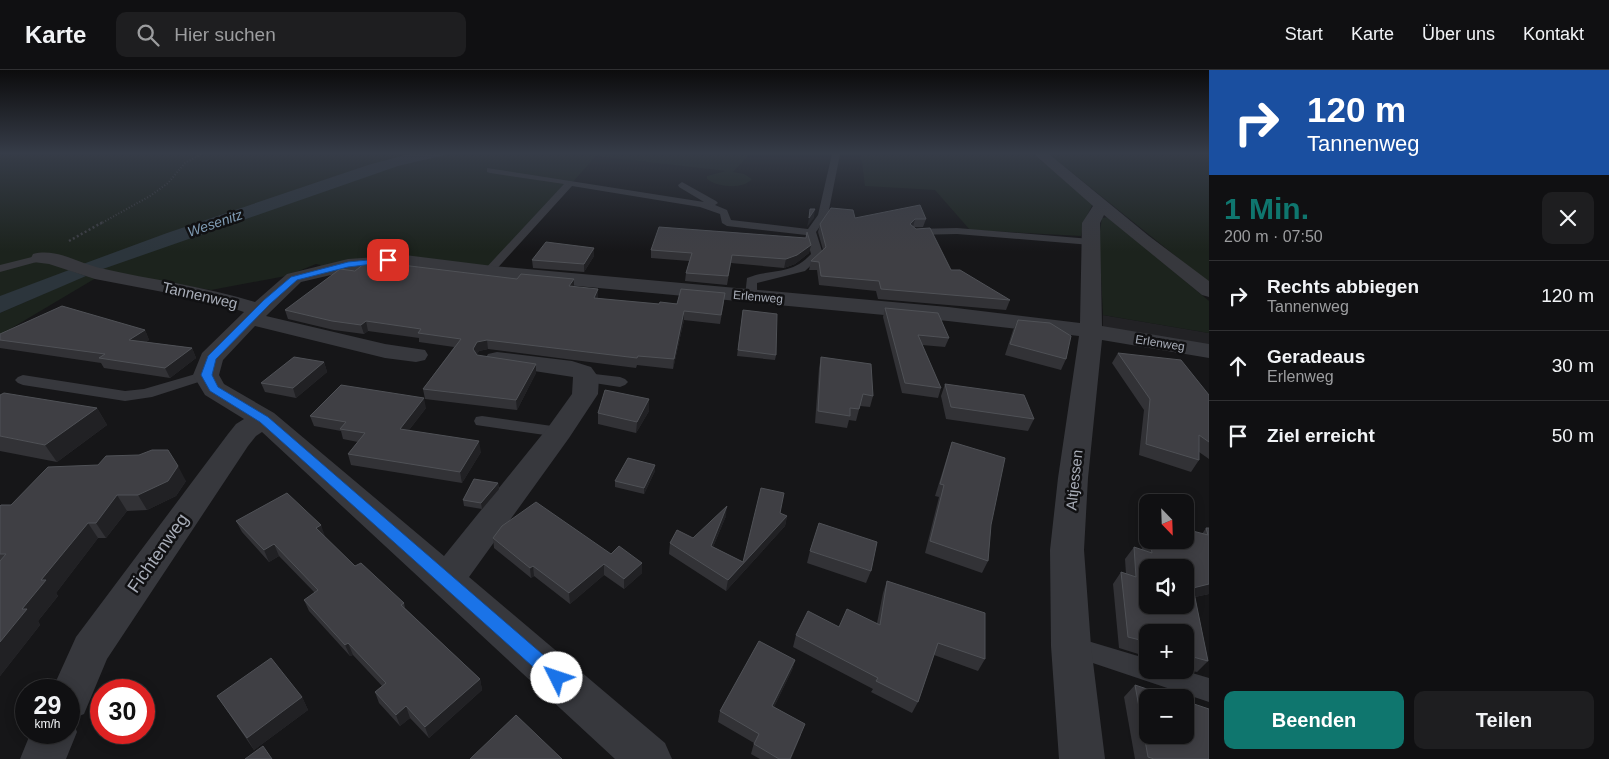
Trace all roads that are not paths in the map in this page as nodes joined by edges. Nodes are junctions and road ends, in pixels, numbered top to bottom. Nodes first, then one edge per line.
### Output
1 (567, 186) edge
2 (590, 186) edge
3 (684, 186) edge
4 (829, 186) edge
5 (1080, 186) edge
6 (1102, 204) junction
7 (724, 212) junction
8 (728, 223) junction
9 (719, 232) edge
10 (811, 232) junction
11 (914, 232) edge
12 (1092, 242) junction
13 (40, 258) joint
14 (0, 269) edge
15 (489, 271) junction
16 (1209, 291) edge
17 (751, 296) junction
18 (255, 301) junction
19 (1091, 331) junction
20 (1209, 351) edge
21 (416, 355) dead end
22 (488, 358) edge
23 (206, 375) junction
24 (586, 378) junction
25 (23, 380) dead end
26 (620, 382) dead end
27 (264, 419) junction
28 (482, 421) dead end
29 (558, 432) junction
30 (445, 579) junction
31 (1071, 646) junction
32 (78, 679) edge
33 (1209, 690) edge
34 (50, 744) edge
35 (43, 759) edge
36 (649, 759) edge
37 (1082, 759) edge

1 - 15 lane
2 - 7 lane
3 - 7 lane
4 - 10 lane
5 - 6 street
6 - 12 street, Altjessen
6 - 16 street
7 - 8 lane
8 - 9 lane
8 - 10 lane
10 - 17 lane
11 - 12 lane
12 - 19 street, Altjessen
13 - 14 lane
13 - 18 street, Tannenweg
15 - 17 street, Erlenweg
15 - 18 street, Erlenweg
17 - 19 street, Erlenweg
18 - 21 street
18 - 23 street, Tannenweg
19 - 20 street, Erlenweg
19 - 31 street, Altjessen
22 - 24 street
23 - 25 lane
23 - 27 street
24 - 26 lane
24 - 29 street
27 - 30 street
27 - 32 street, Fichtenweg
28 - 29 lane
29 - 30 street
30 - 36 street
31 - 33 lane
31 - 37 street, Altjessen
34 - 35 street

